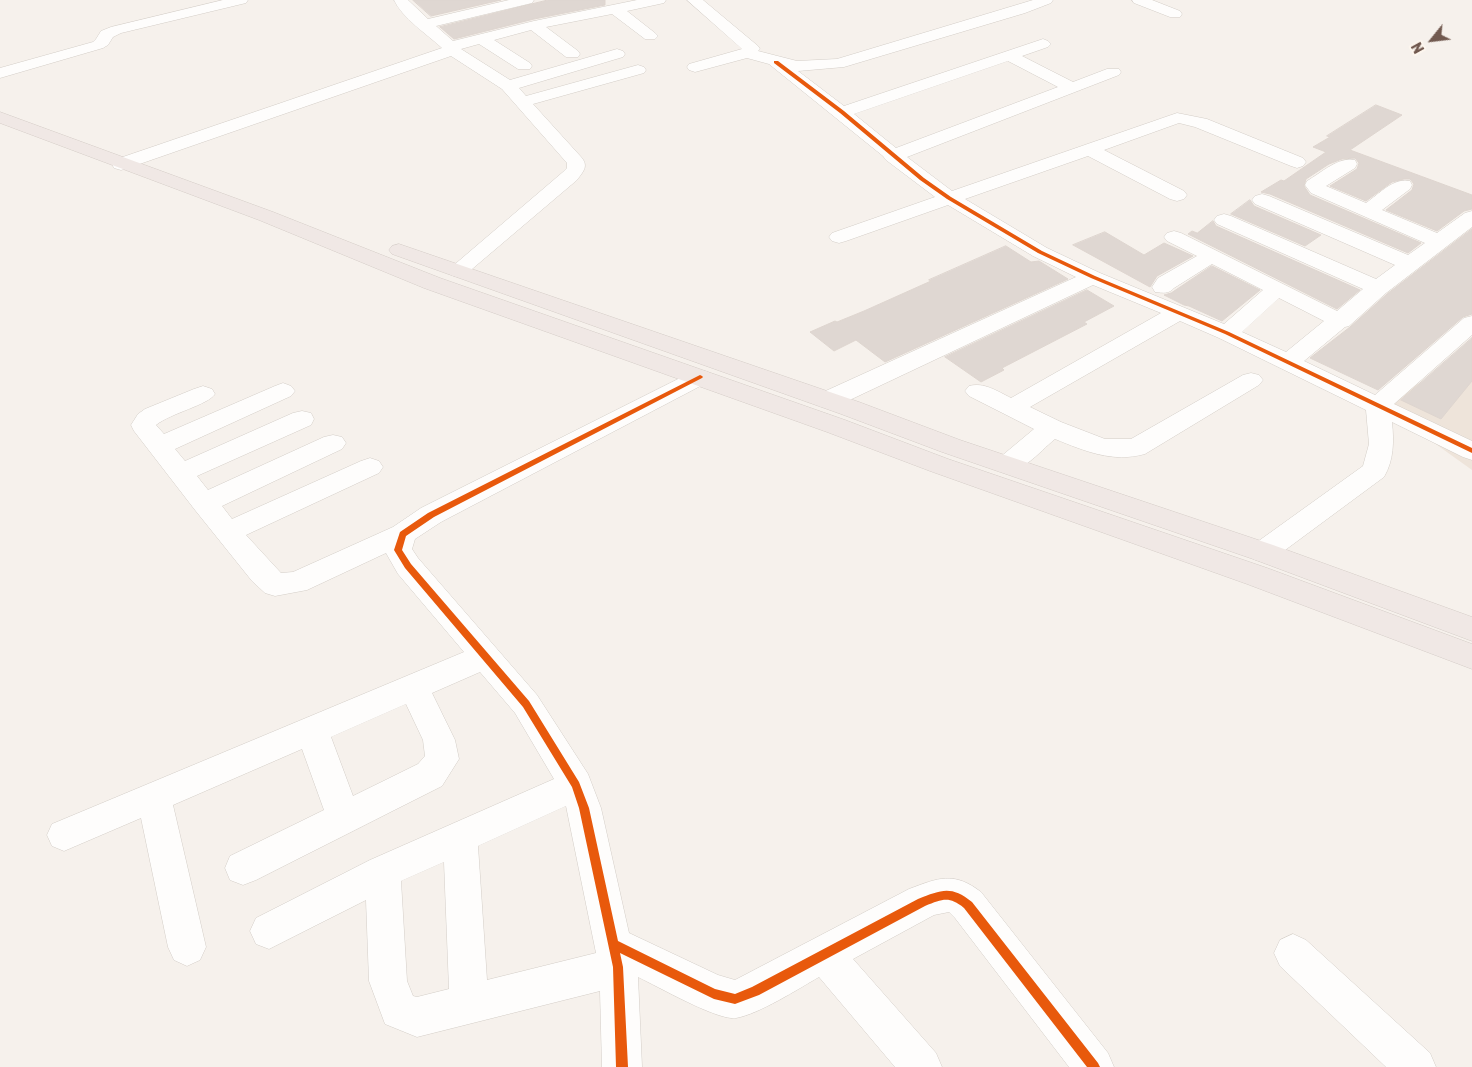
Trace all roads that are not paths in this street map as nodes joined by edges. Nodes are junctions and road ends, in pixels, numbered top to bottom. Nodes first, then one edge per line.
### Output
1 (240, 0) edge
2 (658, 0) edge
3 (694, 0) edge
4 (1046, 0) edge
5 (1140, 0) edge
6 (408, 1) edge
7 (520, 1) edge
8 (640, 2) edge
9 (202, 4) edge
10 (568, 5) dead end
11 (616, 9) junction
12 (1175, 14) dead end
13 (584, 16) junction
14 (558, 21) junction
15 (424, 25) junction
16 (534, 25) junction
17 (596, 29) dead end
18 (505, 32) junction
19 (573, 33) dead end
20 (650, 36) dead end
21 (481, 38) junction
22 (520, 44) dead end
23 (1043, 44) dead end
24 (451, 48) junction
25 (747, 53) junction
26 (572, 54) dead end
27 (617, 54) dead end
28 (1008, 55) junction
29 (776, 62) junction
30 (524, 66) dead end
31 (695, 67) dead end
32 (1113, 72) dead end
33 (0, 73) edge
34 (642, 75) dead end
35 (508, 86) junction
36 (1073, 88) junction
37 (0, 101) edge
38 (527, 107) junction
39 (842, 112) junction
40 (0, 117) edge
41 (1089, 149) junction
42 (144, 156) junction
43 (892, 156) junction
44 (1298, 162) dead end
45 (122, 164) junction
46 (1348, 164) dead end
47 (1403, 185) dead end
48 (1177, 196) dead end
49 (949, 198) junction
50 (1262, 200) dead end
51 (1368, 210) junction
52 (1472, 217) edge
53 (1224, 220) dead end
54 (839, 237) dead end
55 (1174, 237) dead end
56 (1440, 242) junction
57 (1212, 256) junction
58 (1410, 264) junction
59 (458, 271) junction
60 (1093, 277) junction
61 (1163, 287) dead end
62 (1378, 288) junction
63 (1277, 289) junction
64 (1180, 312) junction
65 (1340, 321) junction
66 (1472, 323) edge
67 (1227, 333) junction
68 (1289, 362) junction
69 (700, 377) junction
70 (1251, 380) dead end
71 (283, 391) dead end
72 (977, 391) dead end
73 (204, 394) dead end
74 (828, 400) junction
75 (1378, 405) junction
76 (1011, 408) junction
77 (302, 419) dead end
78 (1052, 428) junction
79 (333, 443) dead end
80 (159, 446) junction
81 (1472, 450) edge
82 (1007, 465) junction
83 (370, 467) dead end
84 (180, 473) junction
85 (204, 503) junction
86 (228, 532) junction
87 (404, 534) junction
88 (1263, 552) junction
89 (1472, 629) edge
90 (484, 656) junction
91 (1472, 657) edge
92 (413, 687) junction
93 (312, 730) junction
94 (576, 785) junction
95 (154, 797) junction
96 (344, 818) junction
97 (64, 835) dead end
98 (460, 837) junction
99 (243, 868) dead end
100 (383, 872) junction
101 (269, 931) dead end
102 (187, 947) dead end
103 (1293, 953) dead end
104 (824, 954) junction
105 (616, 956) junction
106 (469, 1005) junction
107 (622, 1067) edge
108 (922, 1067) edge
109 (1094, 1067) edge
110 (1416, 1067) edge

1 - 9 street
2 - 8 street
3 - 25 street
4 - 29 street
5 - 12 street
6 - 15 street
7 - 15 street
8 - 11 street
9 - 33 street
10 - 13 street
11 - 13 street
11 - 20 street
13 - 14 street
13 - 17 street
14 - 16 street
14 - 19 street
15 - 24 street
16 - 18 street
16 - 26 street
18 - 21 street
18 - 22 street
21 - 24 street
21 - 30 street
23 - 28 street
24 - 35 street
24 - 42 street
25 - 29 street
25 - 31 street
27 - 35 street
28 - 36 street
28 - 39 street
29 - 39 street
32 - 36 street
34 - 38 street
35 - 38 street
36 - 43 street
37 - 42 highway
38 - 59 street
39 - 43 street
40 - 45 highway
41 - 44 street
41 - 48 street
41 - 49 street
42 - 45 street
42 - 59 highway
43 - 49 street
45 - 69 highway
46 - 51 street
47 - 51 street
49 - 54 street
49 - 60 street
50 - 58 street
51 - 56 street
52 - 56 street
53 - 62 street
55 - 57 street
56 - 58 street
57 - 61 street
57 - 63 street
58 - 62 street
59 - 74 highway
60 - 64 street
60 - 74 street
62 - 65 street
63 - 65 street
63 - 67 street
64 - 67 street
64 - 76 street
65 - 68 street
66 - 75 street
67 - 68 street
68 - 75 street
69 - 87 street
69 - 91 highway
70 - 78 street
71 - 80 street
72 - 76 street
73 - 80 street
74 - 82 highway
75 - 81 street
75 - 88 street
76 - 78 street
77 - 84 street
78 - 82 street
79 - 85 street
80 - 84 street
82 - 88 highway
83 - 86 street
84 - 85 street
85 - 86 street
86 - 87 street
87 - 90 street
88 - 89 highway
90 - 92 street
90 - 94 street
92 - 93 street
92 - 96 street
93 - 95 street
93 - 96 street
94 - 98 street
94 - 105 street
95 - 97 street
95 - 102 street
96 - 99 street
98 - 100 street
98 - 106 street
100 - 101 street
100 - 106 street
103 - 110 street
104 - 105 street
104 - 108 street
104 - 109 street
105 - 106 street
105 - 107 street

